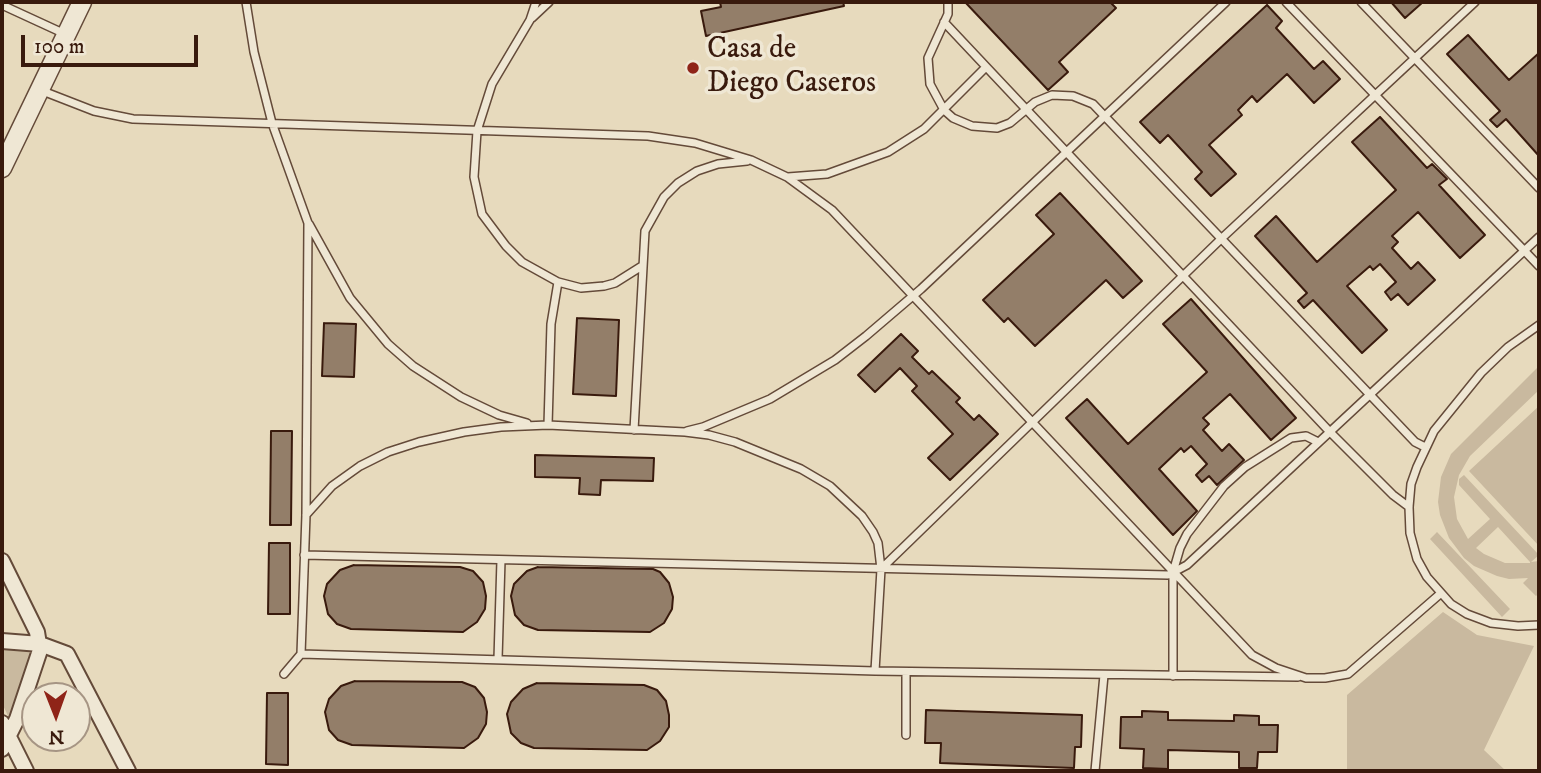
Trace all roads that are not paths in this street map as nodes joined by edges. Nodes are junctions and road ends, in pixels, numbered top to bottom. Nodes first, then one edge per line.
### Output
1 (82, 2) edge
2 (246, 2) edge
3 (536, 2) edge
4 (549, 2) edge
5 (948, 2) edge
6 (1226, 2) edge
7 (1286, 2) edge
8 (1361, 2) edge
9 (1475, 2) edge
10 (2, 5) edge
11 (530, 20) junction
12 (944, 22) junction
13 (66, 34) junction
14 (1415, 57) junction
15 (985, 68) junction
16 (39, 90) junction
17 (1375, 95) junction
18 (944, 110) junction
19 (1026, 110) junction
20 (1105, 115) junction
21 (272, 123) junction
22 (477, 131) junction
23 (1066, 151) junction
24 (751, 160) junction
25 (2, 168) edge
26 (787, 177) junction
27 (1539, 188) edge
28 (308, 223) junction
29 (1539, 237) edge
30 (1222, 239) junction
31 (1525, 251) junction
32 (642, 265) junction
33 (1539, 266) edge
34 (1184, 276) junction
35 (558, 282) junction
36 (912, 296) junction
37 (1539, 325) edge
38 (1370, 394) junction
39 (1031, 422) junction
40 (548, 425) junction
41 (537, 426) junction
42 (635, 430) junction
43 (1329, 431) junction
44 (683, 432) junction
45 (1318, 442) junction
46 (1425, 447) junction
47 (1409, 507) junction
48 (306, 515) junction
49 (304, 555) junction
50 (501, 560) junction
51 (2, 562) edge
52 (881, 569) junction
53 (1174, 572) junction
54 (1440, 594) junction
55 (1539, 625) edge
56 (2, 641) edge
57 (40, 644) junction
58 (301, 654) junction
59 (498, 659) junction
60 (875, 671) junction
61 (906, 672) junction
62 (284, 674) dead end
63 (1104, 675) junction
64 (1173, 676) junction
65 (1306, 678) junction
66 (2, 723) edge
67 (906, 735) dead end
68 (5, 743) edge
69 (26, 771) edge
70 (128, 771) edge
71 (1095, 771) edge

1 - 13 street
2 - 21 lane
3 - 11 lane
4 - 11 lane
5 - 12 lane
6 - 20 lane
7 - 17 lane
8 - 14 lane
9 - 14 lane
10 - 13 lane
11 - 22 lane
12 - 15 lane
12 - 18 lane
13 - 16 street
14 - 17 lane
14 - 27 lane
15 - 18 lane
15 - 19 lane
16 - 21 lane
16 - 25 street
17 - 30 lane
17 - 31 lane
18 - 19 lane
18 - 26 lane
19 - 20 lane
19 - 23 lane
20 - 23 lane
20 - 30 lane
21 - 22 lane
21 - 28 lane
22 - 24 lane
22 - 35 lane
23 - 34 lane
23 - 36 lane
24 - 26 lane
24 - 32 lane
26 - 36 lane
28 - 41 lane
28 - 48 lane
29 - 31 lane
30 - 34 lane
30 - 38 lane
31 - 33 lane
31 - 38 lane
32 - 35 lane
32 - 42 lane
34 - 39 lane
34 - 43 lane
35 - 40 lane
36 - 39 lane
36 - 44 lane
37 - 46 lane
38 - 43 lane
38 - 46 lane
39 - 52 lane
39 - 53 lane
40 - 41 lane
40 - 42 lane
41 - 48 lane
42 - 44 lane
43 - 45 lane
43 - 47 lane
44 - 52 lane
45 - 53 lane
45 - 53 lane
46 - 47 lane
47 - 54 lane
48 - 49 lane
49 - 50 lane
49 - 58 lane
50 - 52 lane
50 - 59 lane
51 - 57 street
52 - 53 lane
52 - 60 lane
53 - 64 lane
53 - 65 lane
54 - 55 lane
54 - 65 lane
56 - 57 street
57 - 68 street
57 - 70 street
58 - 59 lane
58 - 62 lane
59 - 60 lane
60 - 61 lane
61 - 63 lane
61 - 67 lane
63 - 64 lane
63 - 71 lane
64 - 65 lane
66 - 68 street
68 - 69 street

